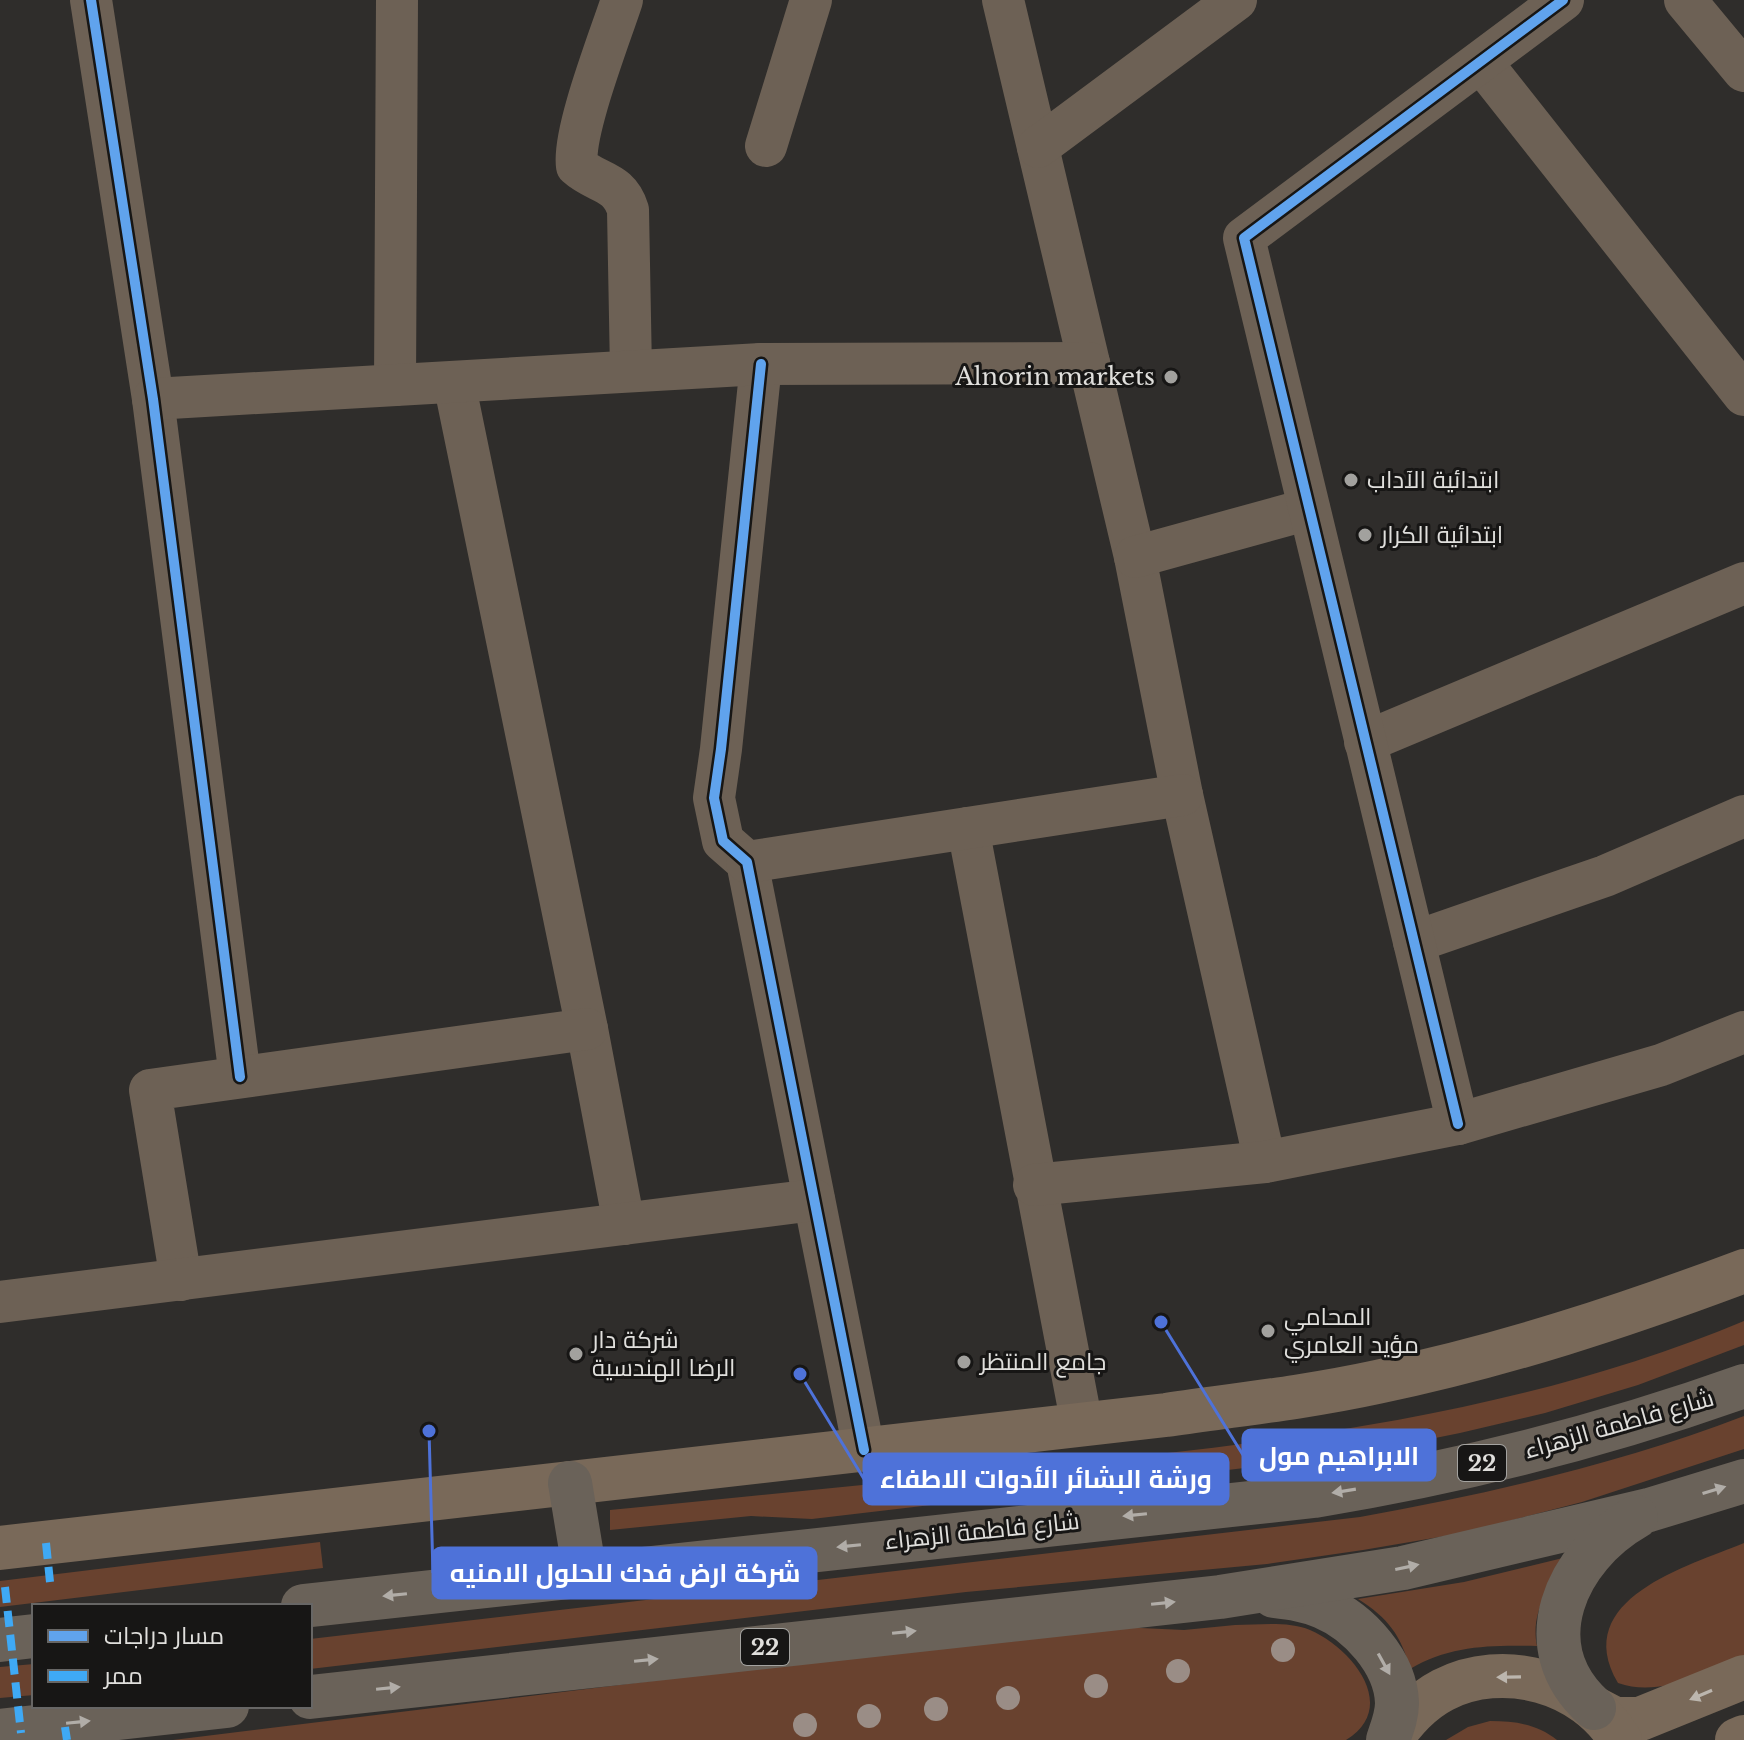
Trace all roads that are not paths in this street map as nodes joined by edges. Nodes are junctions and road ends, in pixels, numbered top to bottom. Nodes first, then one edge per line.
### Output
1 (91, 0) edge
2 (397, 0) edge
3 (622, 0) edge
4 (811, 0) edge
5 (1003, 0) edge
6 (1236, 0) edge
7 (1563, 0) edge
8 (1685, 0) edge
9 (1481, 62) junction
10 (1744, 71) edge
11 (766, 146) dead end
12 (1038, 147) junction
13 (1089, 363) junction
14 (761, 364) junction
15 (631, 371) junction
16 (454, 382) junction
17 (395, 385) junction
18 (1744, 395) edge
19 (153, 399) junction
20 (1309, 509) junction
21 (1135, 557) junction
22 (1744, 583) edge
23 (1365, 742) junction
24 (1182, 795) junction
25 (1744, 816) edge
26 (968, 828) junction
27 (747, 862) junction
28 (1414, 942) junction
29 (587, 1029) junction
30 (1744, 1032) edge
31 (240, 1077) junction
32 (1458, 1124) junction
33 (1265, 1162) junction
34 (1034, 1185) junction
35 (814, 1200) junction
36 (624, 1224) junction
37 (1744, 1271) edge
38 (181, 1280) junction
39 (0, 1302) edge
40 (1744, 1386) edge
41 (1082, 1425) junction
42 (864, 1450) junction
43 (1744, 1481) edge
44 (570, 1483) junction
45 (1649, 1510) junction
46 (0, 1548) edge
47 (585, 1574) junction
48 (1220, 1597) junction
49 (312, 1605) edge
50 (32, 1636) edge
51 (0, 1640) edge
52 (1744, 1677) edge
53 (312, 1697) edge
54 (209, 1708) edge
55 (1607, 1724) edge
56 (0, 1731) edge
57 (1744, 1737) edge
58 (1389, 1740) edge
59 (1737, 1740) edge

1 - 19 street
2 - 17 street
3 - 15 street
4 - 11 street
5 - 12 street
6 - 12 street
7 - 9 street
8 - 10 street
9 - 18 street
9 - 20 street
12 - 13 street
13 - 14 street
13 - 21 street
14 - 15 street
14 - 27 street
15 - 16 street
16 - 17 street
16 - 29 street
17 - 19 street
19 - 31 street
20 - 21 street
20 - 23 street
21 - 24 street
22 - 23 street
23 - 28 street
24 - 26 street
24 - 33 street
25 - 28 street
26 - 27 street
26 - 34 street
27 - 35 street
28 - 32 street
29 - 31 street
29 - 36 street
30 - 32 street
31 - 38 street
32 - 33 street
33 - 34 street
34 - 41 street
35 - 36 street
35 - 42 street
36 - 38 street
37 - 41 main road
38 - 39 street
40 -> 47 highway, شارع فاطمة الزهراء / 22
41 - 42 main road
42 - 44 main road
45 -> 43 highway, 22
44 - 46 main road
44 - 47 highway
48 -> 45 highway, 22
45 - 55 highway
47 -> 49 highway, شارع فاطمة الزهراء / 22
53 -> 48 highway, 22
48 -> 58 highway
50 - 51 highway
52 -> 55 main road
56 -> 54 highway
55 -> 58 main road
57 - 59 main road

